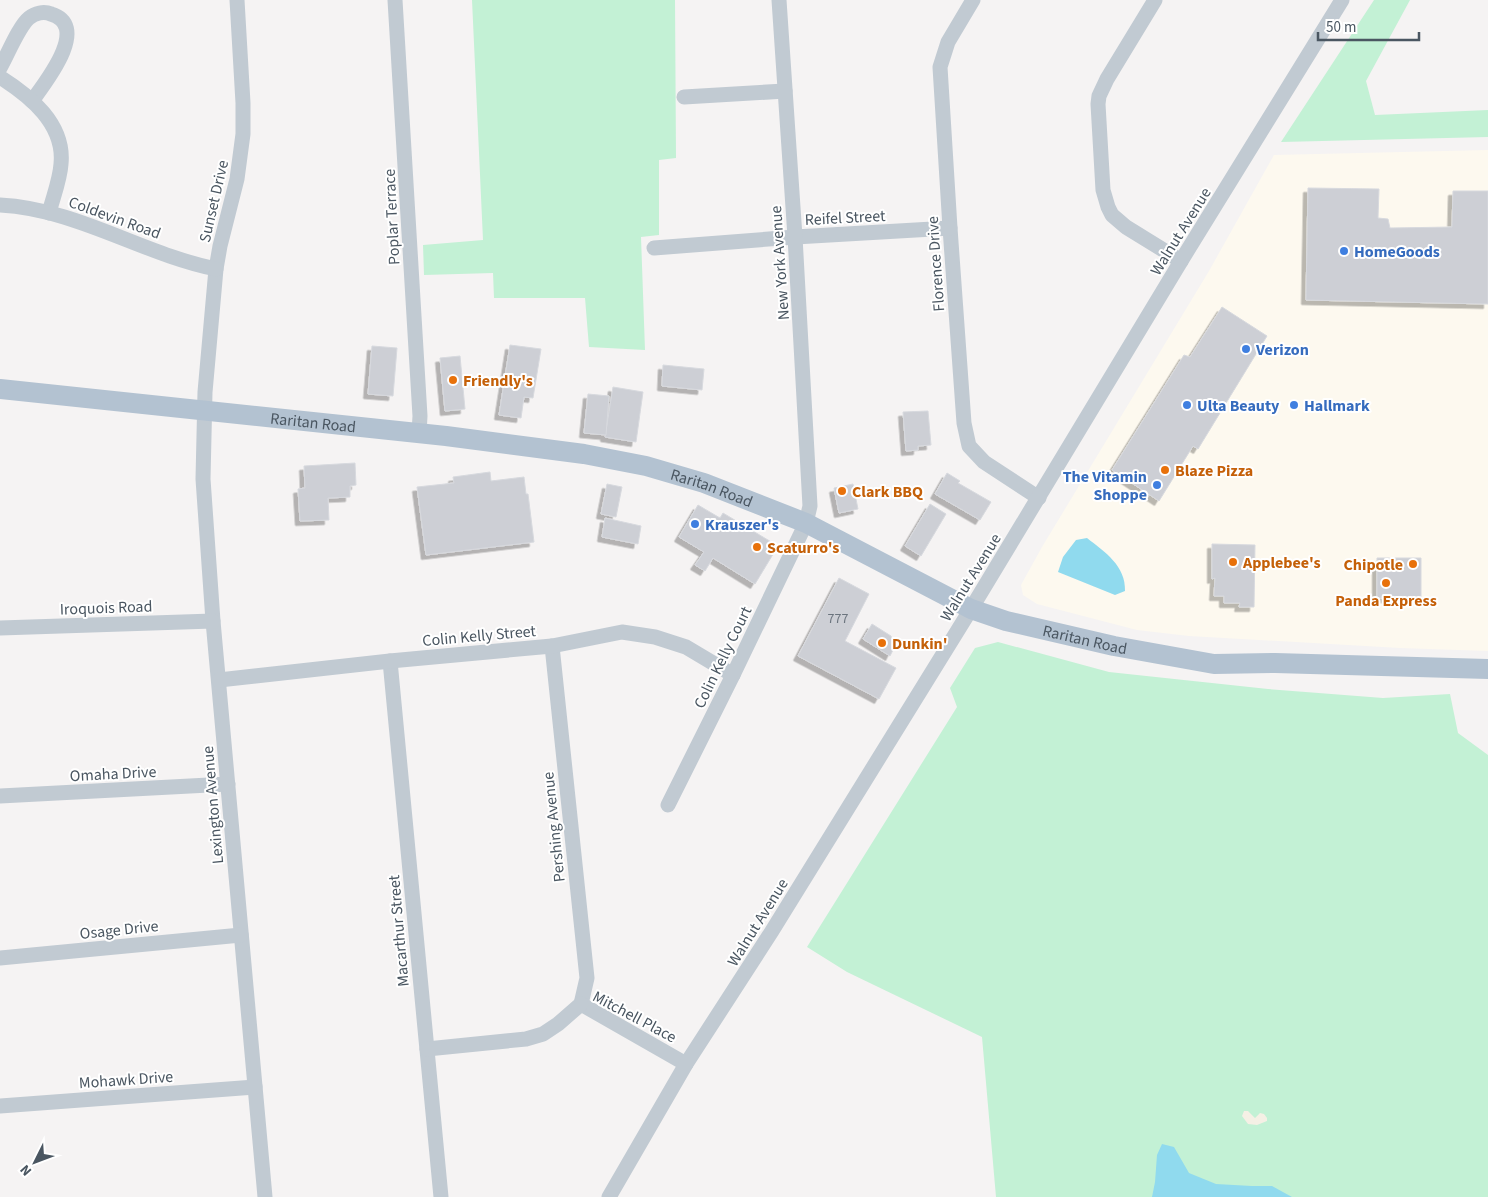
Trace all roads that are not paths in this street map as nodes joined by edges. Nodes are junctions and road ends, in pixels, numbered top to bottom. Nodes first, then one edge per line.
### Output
1 (237, 0) edge
2 (395, 0) edge
3 (779, 0) edge
4 (973, 0) edge
5 (1155, 0) edge
6 (1342, 0) edge
7 (0, 68) edge
8 (0, 77) edge
9 (785, 91) junction
10 (684, 97) dead end
11 (32, 101) junction
12 (0, 205) edge
13 (49, 213) junction
14 (950, 228) junction
15 (795, 237) junction
16 (654, 248) dead end
17 (1181, 262) junction
18 (216, 269) junction
19 (0, 389) edge
20 (204, 410) junction
21 (419, 433) junction
22 (1039, 498) junction
23 (806, 523) junction
24 (971, 609) junction
25 (214, 621) junction
26 (0, 628) edge
27 (552, 646) junction
28 (390, 661) junction
29 (1488, 669) edge
30 (733, 675) junction
31 (219, 680) junction
32 (228, 784) junction
33 (0, 796) edge
34 (668, 806) dead end
35 (242, 935) junction
36 (0, 958) edge
37 (581, 1004) junction
38 (427, 1049) junction
39 (686, 1064) junction
40 (255, 1087) junction
41 (0, 1106) edge
42 (265, 1197) edge
43 (441, 1197) edge
44 (608, 1197) edge

1 - 18 street, Sunset Drive
2 - 21 street, Poplar Terrace
3 - 9 street, New York Avenue
4 - 14 street, Florence Drive
5 - 17 street
6 - 17 street, Walnut Avenue
7 - 11 street
8 - 11 street
9 - 10 street
9 - 15 street, New York Avenue
11 - 13 street
12 - 13 street, Coldevin Road
13 - 18 street, Coldevin Road
14 - 15 street, Reifel Street
14 - 22 street, Florence Drive
15 - 16 street, Reifel Street
15 - 23 street, New York Avenue
17 - 22 street, Walnut Avenue
18 - 20 street, Sunset Drive
19 - 20 main road, Raritan Road
20 - 21 main road, Raritan Road
20 - 25 street, Lexington Avenue
21 - 23 main road, Raritan Road
22 - 24 street, Walnut Avenue
23 - 24 main road, Raritan Road
23 - 30 street, Colin Kelly Court
24 - 29 main road, Raritan Road
24 - 39 street, Walnut Avenue
25 - 26 street, Iroquois Road
25 - 31 street, Lexington Avenue
27 - 28 street, Colin Kelly Street
27 - 30 street, Colin Kelly Street
27 - 37 street, Pershing Avenue
28 - 31 street, Colin Kelly Street
28 - 38 street, Macarthur Street
30 - 34 street, Colin Kelly Court
31 - 32 street, Lexington Avenue
32 - 33 street, Omaha Drive
32 - 35 street, Lexington Avenue
35 - 36 street, Osage Drive
35 - 40 street, Lexington Avenue
37 - 38 street, Mitchell Place
37 - 39 street, Mitchell Place
38 - 43 street, Macarthur Street
39 - 44 street, Walnut Avenue
40 - 41 street, Mohawk Drive
40 - 42 street, Lexington Avenue

